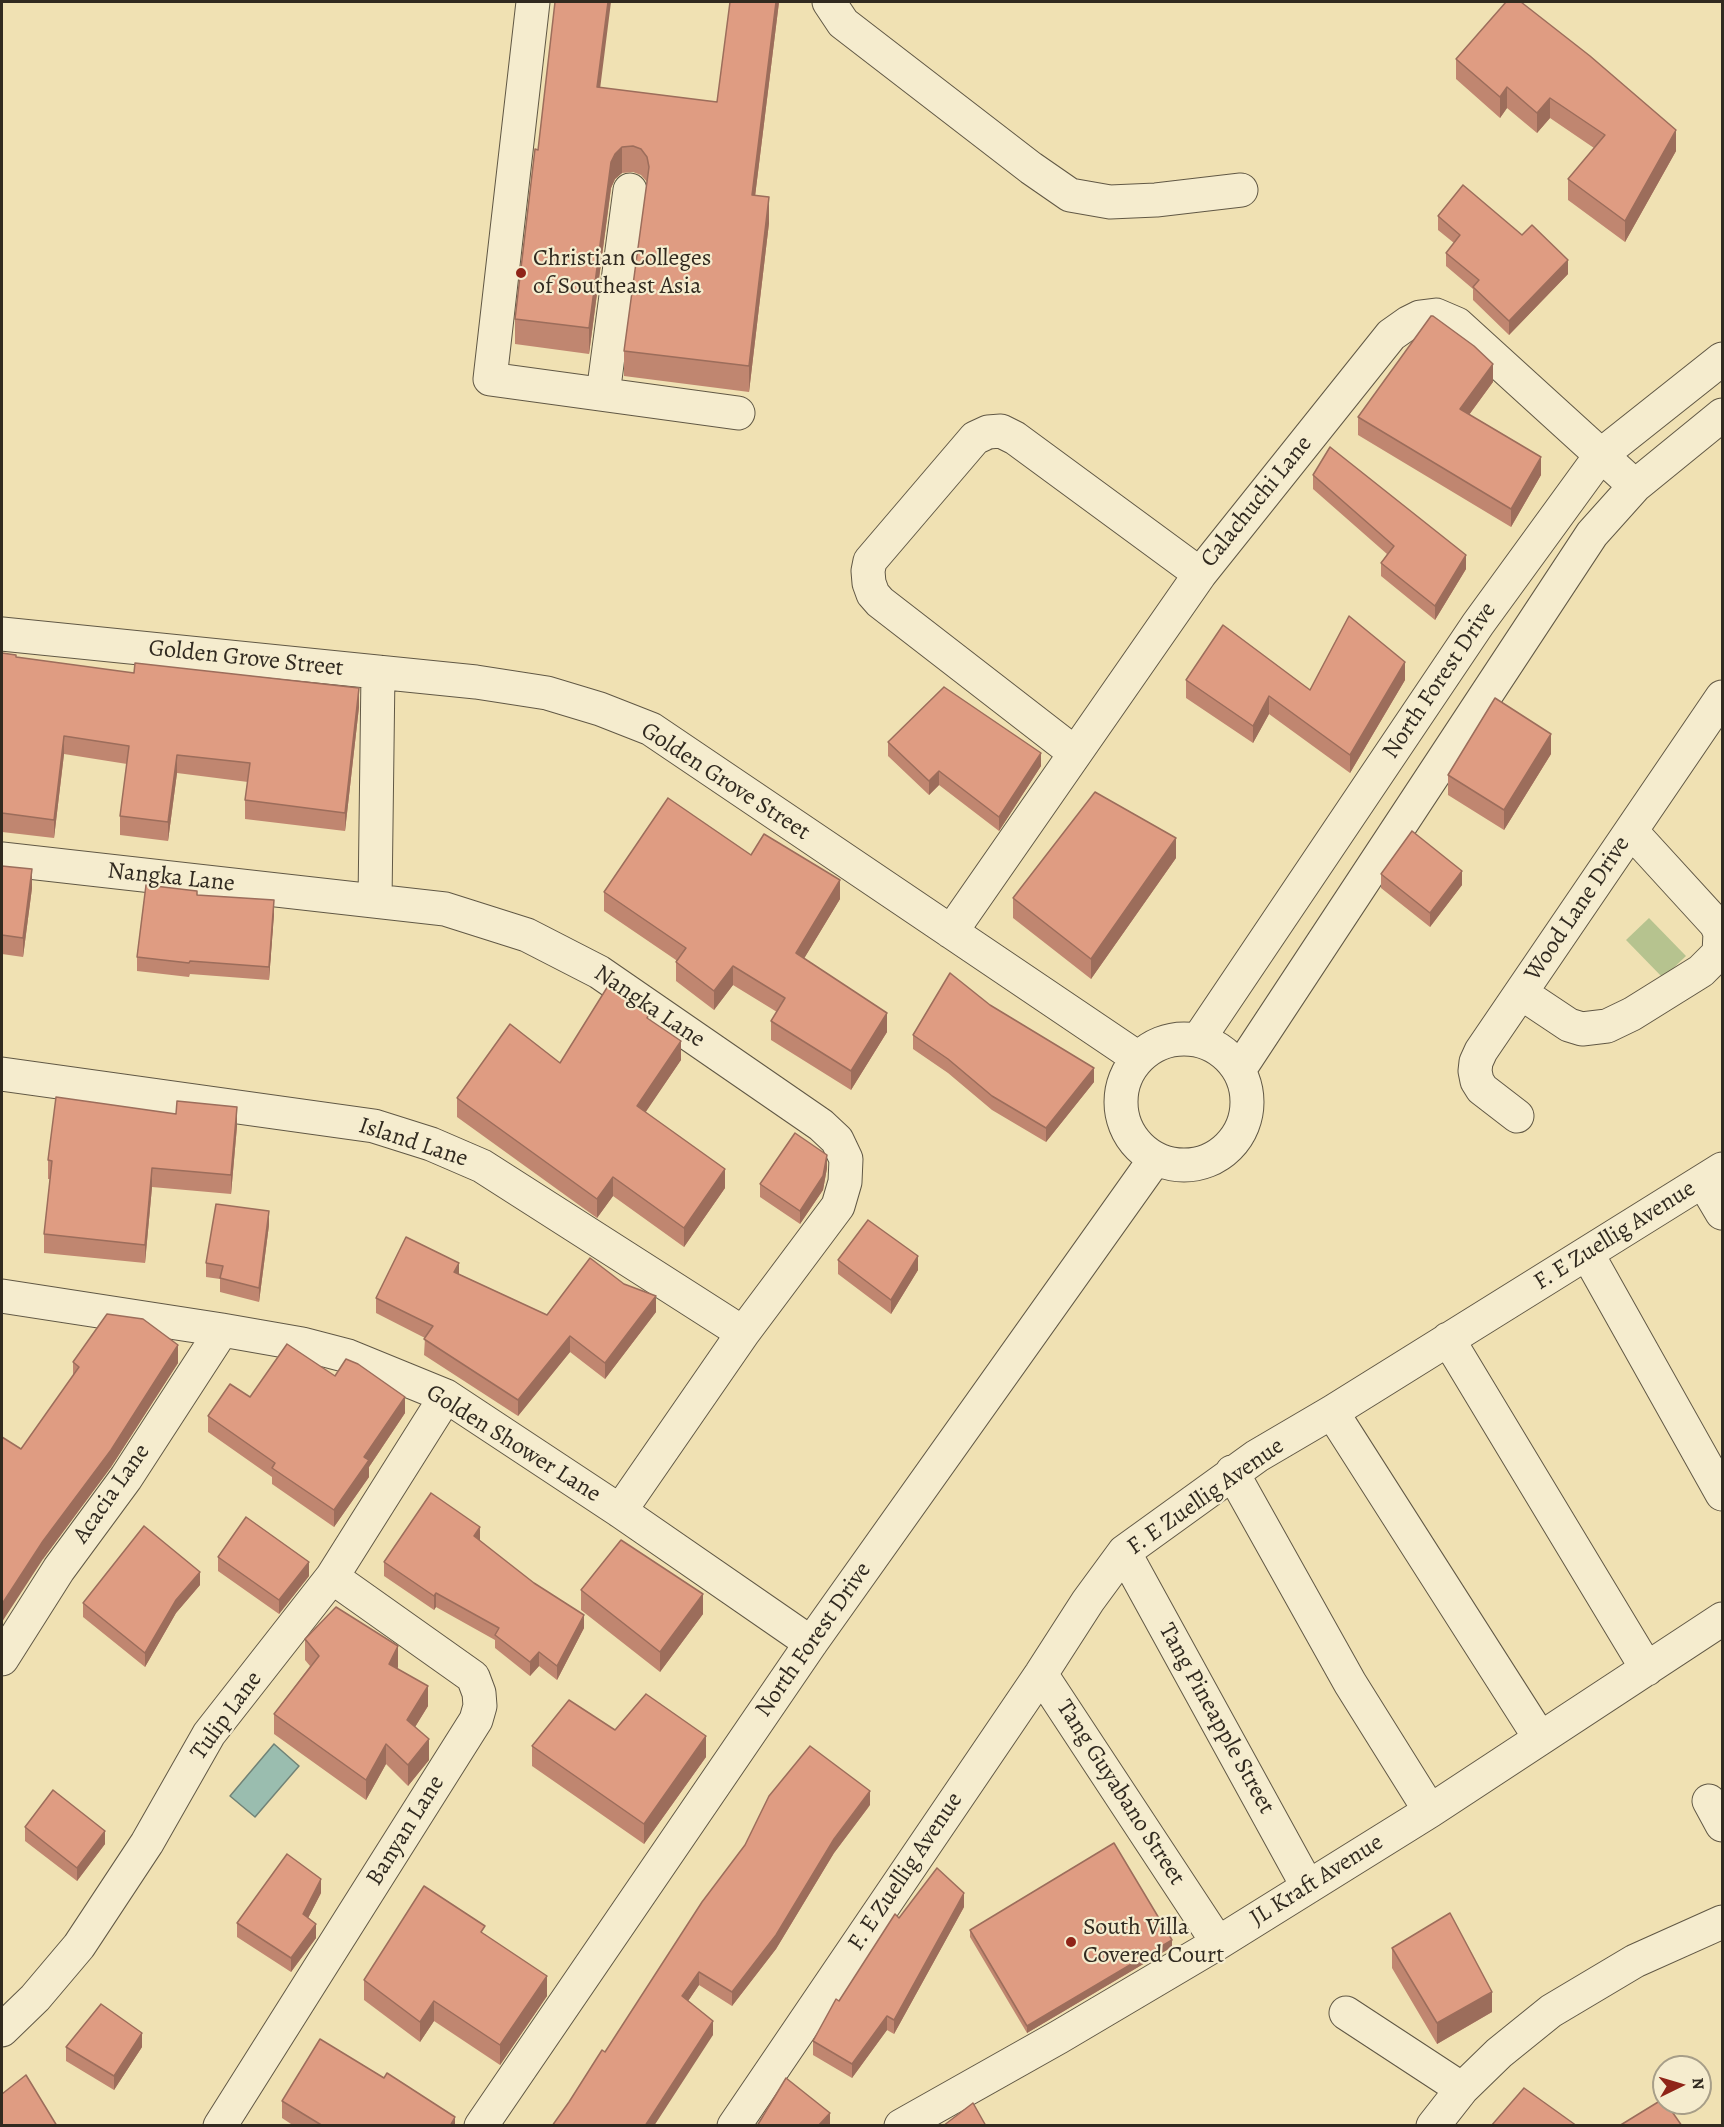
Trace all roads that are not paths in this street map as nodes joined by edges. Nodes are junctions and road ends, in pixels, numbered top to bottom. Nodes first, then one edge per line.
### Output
1 (533, 2) edge
2 (829, 2) edge
3 (630, 190) dead end
4 (1241, 190) dead end
5 (1722, 359) edge
6 (603, 394) junction
7 (738, 412) dead end
8 (1722, 415) edge
9 (1601, 454) junction
10 (1635, 486) junction
11 (1200, 574) junction
12 (2, 634) edge
13 (378, 672) junction
14 (1722, 697) edge
15 (1075, 753) junction
16 (1631, 831) junction
17 (2, 859) edge
18 (375, 901) junction
19 (951, 932) junction
20 (1521, 993) junction
21 (1198, 1040) junction
22 (1138, 1058) junction
23 (1239, 1070) junction
24 (2, 1074) edge
25 (1517, 1116) dead end
26 (1155, 1159) junction
27 (1713, 1175) edge
28 (1722, 1213) edge
29 (1588, 1255) junction
30 (2, 1296) edge
31 (222, 1330) junction
32 (743, 1333) junction
33 (1448, 1339) junction
34 (446, 1396) junction
35 (1332, 1413) junction
36 (1232, 1472) junction
37 (1722, 1494) edge
38 (620, 1511) junction
39 (1124, 1552) junction
40 (332, 1577) junction
41 (1722, 1620) edge
42 (811, 1642) junction
43 (2, 1659) edge
44 (1647, 1669) junction
45 (1041, 1674) junction
46 (1540, 1738) junction
47 (1430, 1811) junction
48 (1308, 1887) junction
49 (1722, 1922) edge
50 (1218, 1943) junction
51 (1346, 2013) dead end
52 (2, 2030) edge
53 (1462, 2089) junction
54 (220, 2126) edge
55 (481, 2126) edge
56 (734, 2126) edge
57 (901, 2126) edge
58 (1433, 2126) edge

1 - 6 street
2 - 4 street
3 - 6 street
5 - 9 street, North Forest Drive
6 - 7 street
8 - 10 street, North Forest Drive
9 - 10 street, Calachuchi Lane
9 - 11 street, Calachuchi Lane
9 - 21 street, North Forest Drive
10 - 23 street, North Forest Drive
11 - 15 street, Calachuchi Lane
11 - 15 street
12 - 13 street, Golden Grove Street
13 - 18 street
13 - 19 street, Golden Grove Street
14 - 16 street, Wood Lane Drive
15 - 19 street, Calachuchi Lane
16 - 20 street, Wood Lane Drive
16 - 20 street
17 - 18 street, Nangka Lane
18 - 32 street, Nangka Lane
19 - 22 street, Golden Grove Street
20 - 25 street, Wood Lane Drive
21 - 22 street
21 - 23 street
22 - 26 street
23 - 26 street
24 - 32 street, Island Lane
26 - 42 street, North Forest Drive
27 - 28 street
27 - 29 street, F. E Zuellig Avenue
29 - 33 street, F. E Zuellig Avenue
29 - 37 street
30 - 31 street, Golden Shower Lane
31 - 34 street, Golden Shower Lane
31 - 43 street, Acacia Lane
32 - 38 street, Nangka Lane
33 - 35 street, F. E Zuellig Avenue
33 - 44 street
34 - 38 street, Golden Shower Lane
34 - 40 street, Tulip Lane
35 - 36 street, F. E Zuellig Avenue
35 - 46 street
36 - 39 street, F. E Zuellig Avenue
36 - 47 street
38 - 42 street, Golden Shower Lane
39 - 45 street, F. E Zuellig Avenue
39 - 48 street, Tang Pineapple Street
40 - 52 street, Tulip Lane
40 - 54 street, Banyan Lane
41 - 44 street, JL Kraft Avenue
42 - 55 street, North Forest Drive
44 - 46 street, JL Kraft Avenue
45 - 50 street, Tang Guyabano Street
45 - 56 street, F. E Zuellig Avenue
46 - 47 street, JL Kraft Avenue
47 - 48 street, JL Kraft Avenue
48 - 50 street, JL Kraft Avenue
49 - 53 street
50 - 57 street, JL Kraft Avenue
51 - 53 street
53 - 58 street

